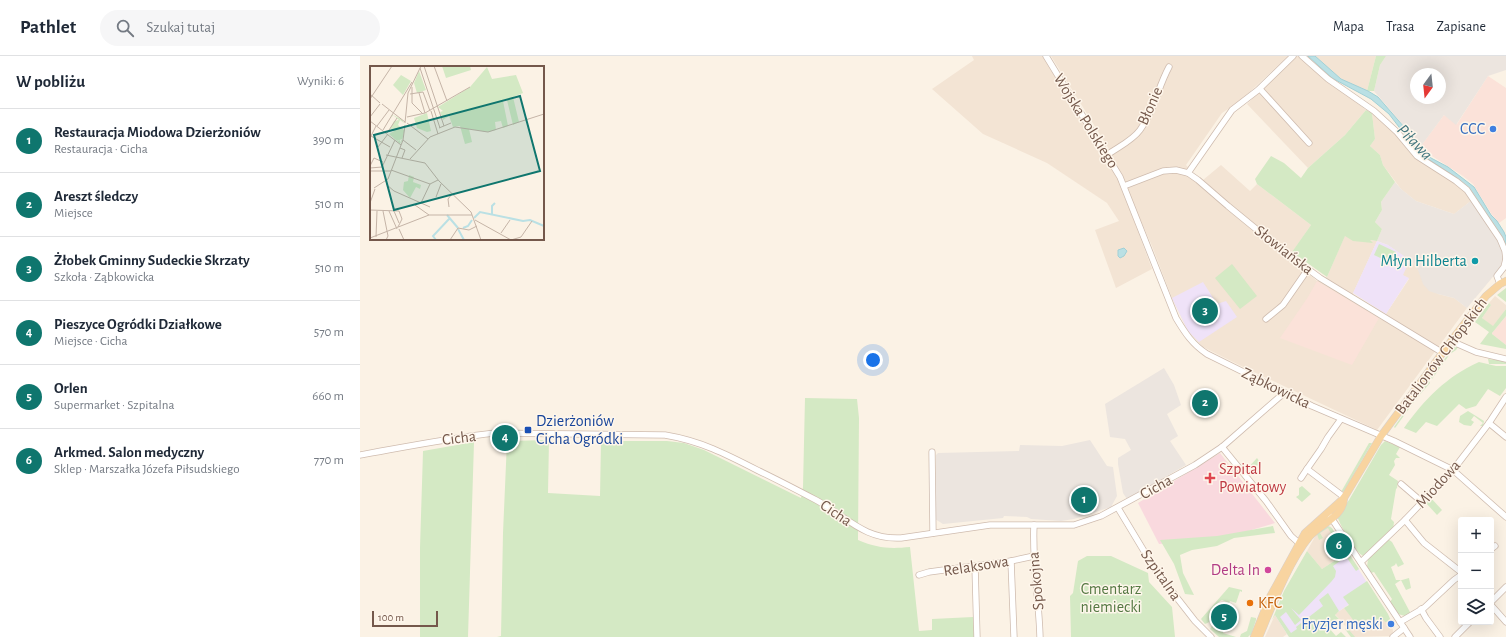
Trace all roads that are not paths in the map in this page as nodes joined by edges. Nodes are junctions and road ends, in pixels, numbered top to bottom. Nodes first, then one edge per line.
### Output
1 (1293, 56) edge
2 (1302, 56) edge
3 (1048, 57) edge
4 (1169, 67) dead end
5 (1260, 88) junction
6 (1309, 143) dead end
7 (1108, 155) junction
8 (1188, 173) junction
9 (1124, 186) junction
10 (1506, 259) edge
11 (1308, 269) junction
12 (1503, 282) edge
13 (1266, 319) dead end
14 (1451, 341) junction
15 (1443, 353) junction
16 (1506, 358) edge
17 (1284, 392) junction
18 (1506, 397) edge
19 (1341, 419) junction
20 (1489, 423) junction
21 (1387, 428) junction
22 (1381, 436) junction
23 (1506, 437) edge
24 (1394, 441) junction
25 (1222, 447) junction
26 (932, 452) dead end
27 (360, 454) edge
28 (1307, 469) junction
29 (1453, 470) junction
30 (1301, 478) dead end
31 (1401, 484) dead end
32 (1344, 497) junction
33 (1422, 502) junction
34 (1118, 508) junction
35 (1330, 516) junction
36 (1506, 517) edge
37 (1406, 520) junction
38 (1034, 525) junction
39 (934, 533) junction
40 (1301, 545) junction
41 (1034, 556) junction
42 (1011, 561) junction
43 (1361, 562) junction
44 (975, 566) junction
45 (1458, 571) edge
46 (919, 576) dead end
47 (1458, 577) edge
48 (1283, 578) junction
49 (1506, 588) edge
50 (1494, 599) edge
51 (1494, 608) edge
52 (1421, 609) junction
53 (1400, 622) junction
54 (1506, 622) edge
55 (1467, 625) edge
56 (1404, 628) junction
57 (977, 637) edge
58 (1014, 637) edge
59 (1040, 637) edge
60 (1211, 637) edge
61 (1254, 637) edge
62 (1259, 637) edge
63 (1393, 637) edge
64 (1410, 637) edge
65 (1440, 637) edge
66 (1455, 637) edge

1 - 5 street
2 - 10 street
3 - 7 street, Wojska Polskiego
4 - 7 street, Błonie
5 - 6 street
5 - 8 street
7 - 9 street, Wojska Polskiego
8 - 9 street
8 - 11 street, Słowiańska
9 - 17 street, Ząbkowicka
10 - 12 street
11 - 13 street
11 - 15 street, Słowiańska
12 - 14 main road, Batalionów Chłopskich
14 - 15 main road, Batalionów Chłopskich
14 - 16 street
15 - 21 main road, Batalionów Chłopskich
17 - 19 street, Ząbkowicka
17 - 25 street, Cicha
18 - 20 street, Miodowa
19 - 22 street, Ząbkowicka
19 - 28 street
20 - 23 street
20 - 29 street, Miodowa
21 - 22 main road, Batalionów Chłopskich
21 - 24 street
22 - 24 street, Ząbkowicka
22 - 32 main road, Batalionów Chłopskich
24 - 29 street, Ząbkowicka
25 - 34 street, Cicha
25 - 40 street
26 - 39 street
27 - 39 street, Cicha
28 - 30 street
28 - 32 street
29 - 33 street, Miodowa
29 - 36 street, Ząbkowicka
31 - 33 street
32 - 35 main road, Batalionów Chłopskich
33 - 37 street, Miodowa
34 - 38 street, Cicha
34 - 60 street, Szpitalna
35 - 40 main road, Batalionów Chłopskich
35 - 43 street
37 - 43 street, Miodowa
37 - 45 street
38 - 39 street, Cicha
38 - 41 street, Spokojna
40 - 48 main road, Batalionów Chłopskich
41 - 42 street, Relaksowa
41 - 59 street, Spokojna
42 - 44 street, Relaksowa
42 - 58 street
43 - 53 street
44 - 46 street, Relaksowa
44 - 57 street
47 - 52 street
48 - 61 main road
48 - 62 main road
49 - 50 street
51 - 54 street
52 - 53 street
52 - 65 street
53 - 56 street
55 - 66 street
56 - 63 street
56 - 64 street

